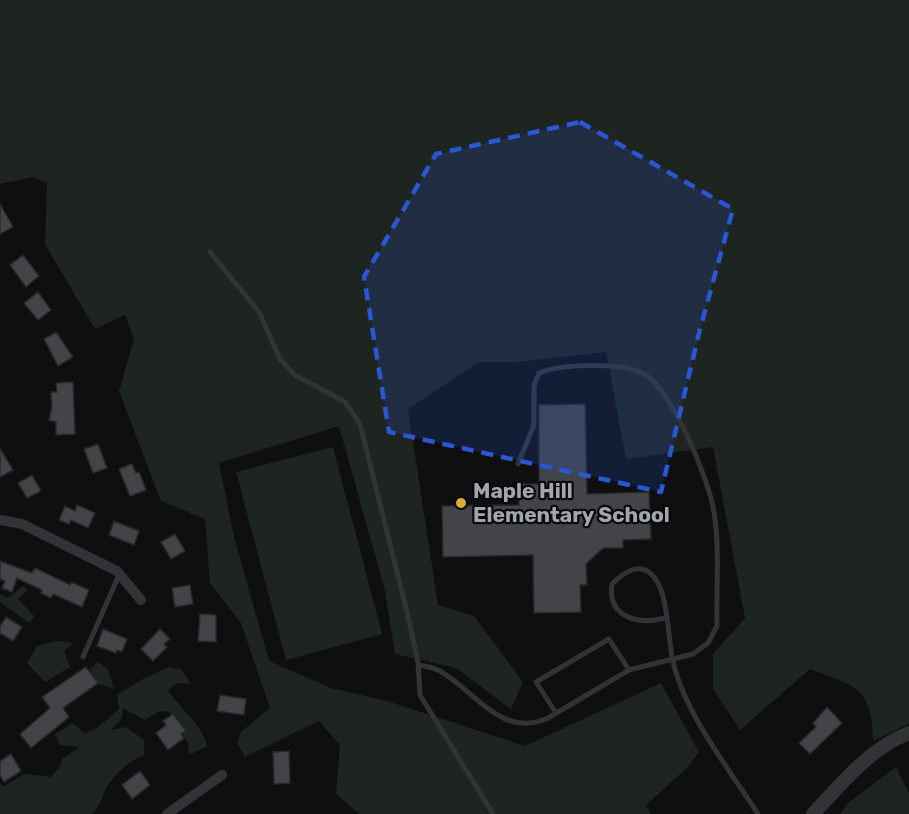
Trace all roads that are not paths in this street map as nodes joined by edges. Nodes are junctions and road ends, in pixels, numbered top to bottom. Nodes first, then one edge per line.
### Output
1 (210, 252) dead end
2 (518, 464) dead end
3 (0, 520) edge
4 (119, 573) junction
5 (141, 600) dead end
6 (665, 618) junction
7 (83, 657) dead end
8 (672, 659) junction
9 (418, 664) junction
10 (629, 670) junction
11 (556, 713) junction
12 (909, 733) edge
13 (222, 775) dead end
14 (166, 814) edge
15 (493, 814) edge
16 (758, 814) edge
17 (813, 814) edge

1 - 9 lane
2 - 8 lane
3 - 4 street
4 - 5 street
4 - 7 lane
6 - 6 lane
6 - 8 lane
8 - 10 lane
8 - 16 lane
9 - 11 lane
9 - 15 lane
10 - 11 lane
10 - 11 lane
12 - 17 street
13 - 14 street

